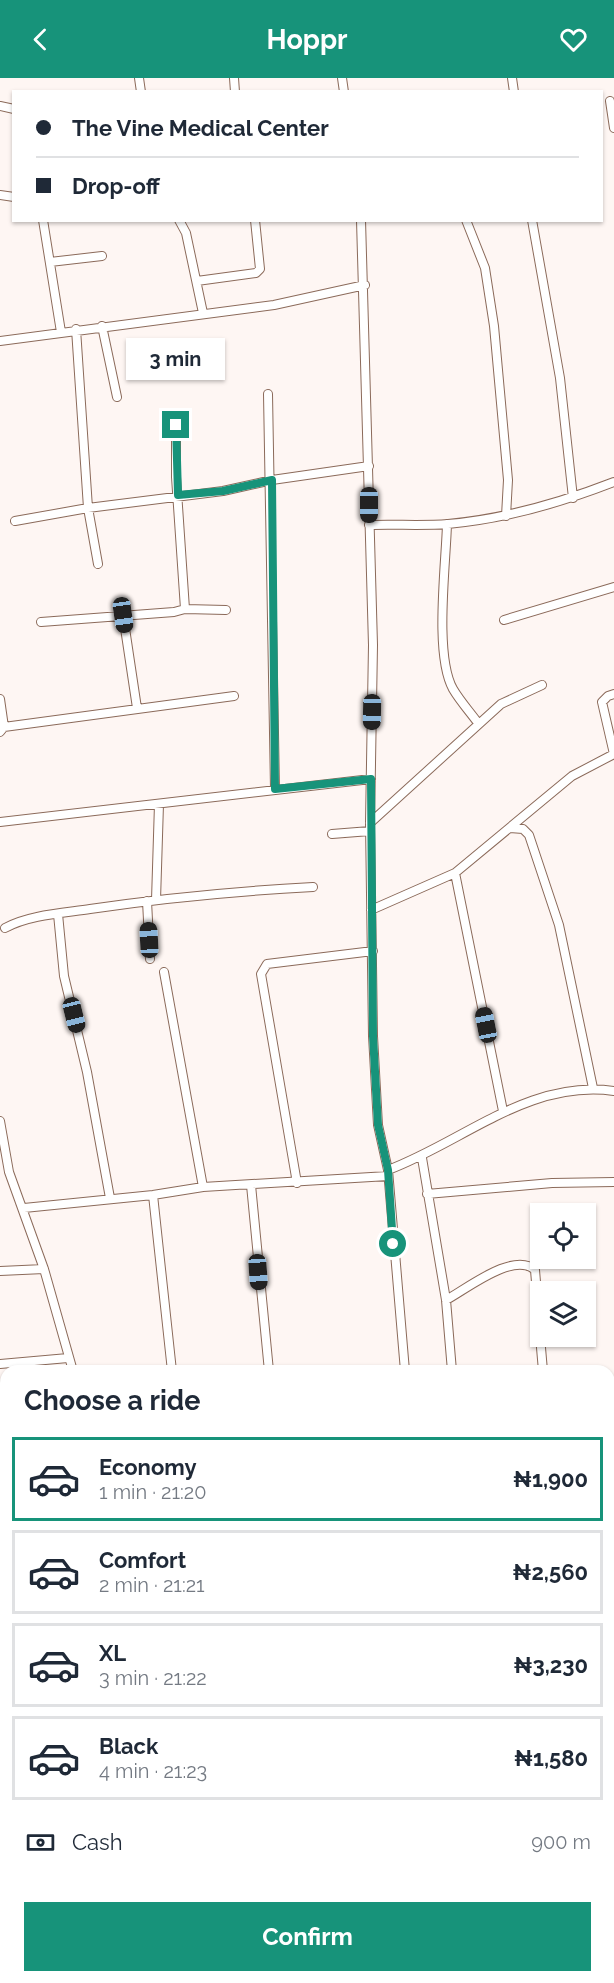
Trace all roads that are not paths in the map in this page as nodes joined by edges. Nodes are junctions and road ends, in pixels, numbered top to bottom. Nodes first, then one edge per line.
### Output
1 (608, 102) edge
2 (614, 128) edge
3 (43, 222) edge
4 (180, 222) edge
5 (255, 222) edge
6 (361, 222) edge
7 (467, 222) edge
8 (532, 222) edge
9 (102, 256) dead end
10 (50, 262) junction
11 (197, 281) junction
12 (365, 285) junction
13 (203, 313) junction
14 (102, 326) junction
15 (76, 330) junction
16 (61, 332) junction
17 (0, 341) edge
18 (268, 394) dead end
19 (117, 397) dead end
20 (176, 425) dead end
21 (369, 466) junction
22 (272, 480) junction
23 (614, 482) edge
24 (178, 495) junction
25 (573, 498) junction
26 (88, 508) junction
27 (506, 516) junction
28 (15, 521) dead end
29 (447, 524) junction
30 (369, 525) junction
31 (98, 564) dead end
32 (614, 587) edge
33 (184, 609) junction
34 (226, 610) dead end
35 (123, 615) junction
36 (504, 621) dead end
37 (41, 622) dead end
38 (542, 685) dead end
39 (614, 694) edge
40 (234, 696) dead end
41 (0, 699) edge
42 (137, 708) junction
43 (478, 723) junction
44 (2, 729) edge
45 (614, 754) edge
46 (371, 779) junction
47 (275, 789) junction
48 (159, 804) junction
49 (0, 822) edge
50 (370, 827) junction
51 (508, 828) junction
52 (332, 834) dead end
53 (455, 873) junction
54 (313, 887) dead end
55 (156, 900) junction
56 (147, 901) junction
57 (371, 910) junction
58 (58, 914) junction
59 (5, 928) dead end
60 (373, 951) junction
61 (150, 959) dead end
62 (164, 972) dead end
63 (593, 1088) junction
64 (614, 1091) edge
65 (503, 1111) junction
66 (0, 1121) edge
67 (422, 1158) junction
68 (388, 1173) junction
69 (614, 1182) edge
70 (297, 1183) junction
71 (251, 1185) junction
72 (203, 1187) junction
73 (427, 1194) junction
74 (153, 1195) junction
75 (110, 1198) junction
76 (24, 1208) junction
77 (44, 1269) junction
78 (0, 1271) edge
79 (536, 1281) edge
80 (446, 1300) junction
81 (541, 1347) edge
82 (68, 1358) junction
83 (0, 1364) edge
84 (71, 1365) edge
85 (171, 1365) edge
86 (268, 1365) edge
87 (404, 1365) edge
88 (451, 1365) edge
89 (542, 1365) edge

1 - 2 street
3 - 10 street
4 - 11 street
5 - 11 street
6 - 12 street
7 - 27 street
8 - 25 street
9 - 10 street
10 - 16 street
11 - 13 street
12 - 13 street
12 - 21 street
13 - 14 street
14 - 15 street
14 - 19 street
15 - 16 street
15 - 26 street
16 - 17 street
18 - 22 street
20 - 24 street
21 - 22 street
21 - 30 street
22 - 24 street
22 - 47 street
23 - 25 street
24 - 26 street
24 - 33 street
25 - 27 street
26 - 28 street
26 - 31 street
27 - 29 street
29 - 30 street
29 - 43 street
30 - 46 street
32 - 36 street
33 - 34 street
33 - 35 street
35 - 37 street
35 - 42 street
38 - 43 street
39 - 45 street
40 - 42 street
41 - 44 street
42 - 44 street
43 - 50 street
45 - 51 street
46 - 47 street
46 - 50 street
47 - 48 street
48 - 49 street
48 - 55 street
50 - 52 street
50 - 57 street
51 - 53 street
51 - 63 street
53 - 57 street
53 - 65 street
54 - 55 street
55 - 56 street
56 - 58 street
56 - 61 street
57 - 60 street
58 - 59 street
58 - 75 street
60 - 68 street
60 - 70 street
62 - 72 street
63 - 64 street
63 - 65 street
65 - 67 street
66 - 76 street
67 - 68 street
67 - 73 street
68 - 70 street
68 - 87 street
69 - 73 street
70 - 71 street
71 - 72 street
71 - 86 street
72 - 74 street
73 - 80 street
74 - 75 street
74 - 85 street
75 - 76 street
76 - 77 street
77 - 78 street
77 - 82 street
79 - 80 street
80 - 88 street
81 - 89 street
82 - 83 street
82 - 84 street

